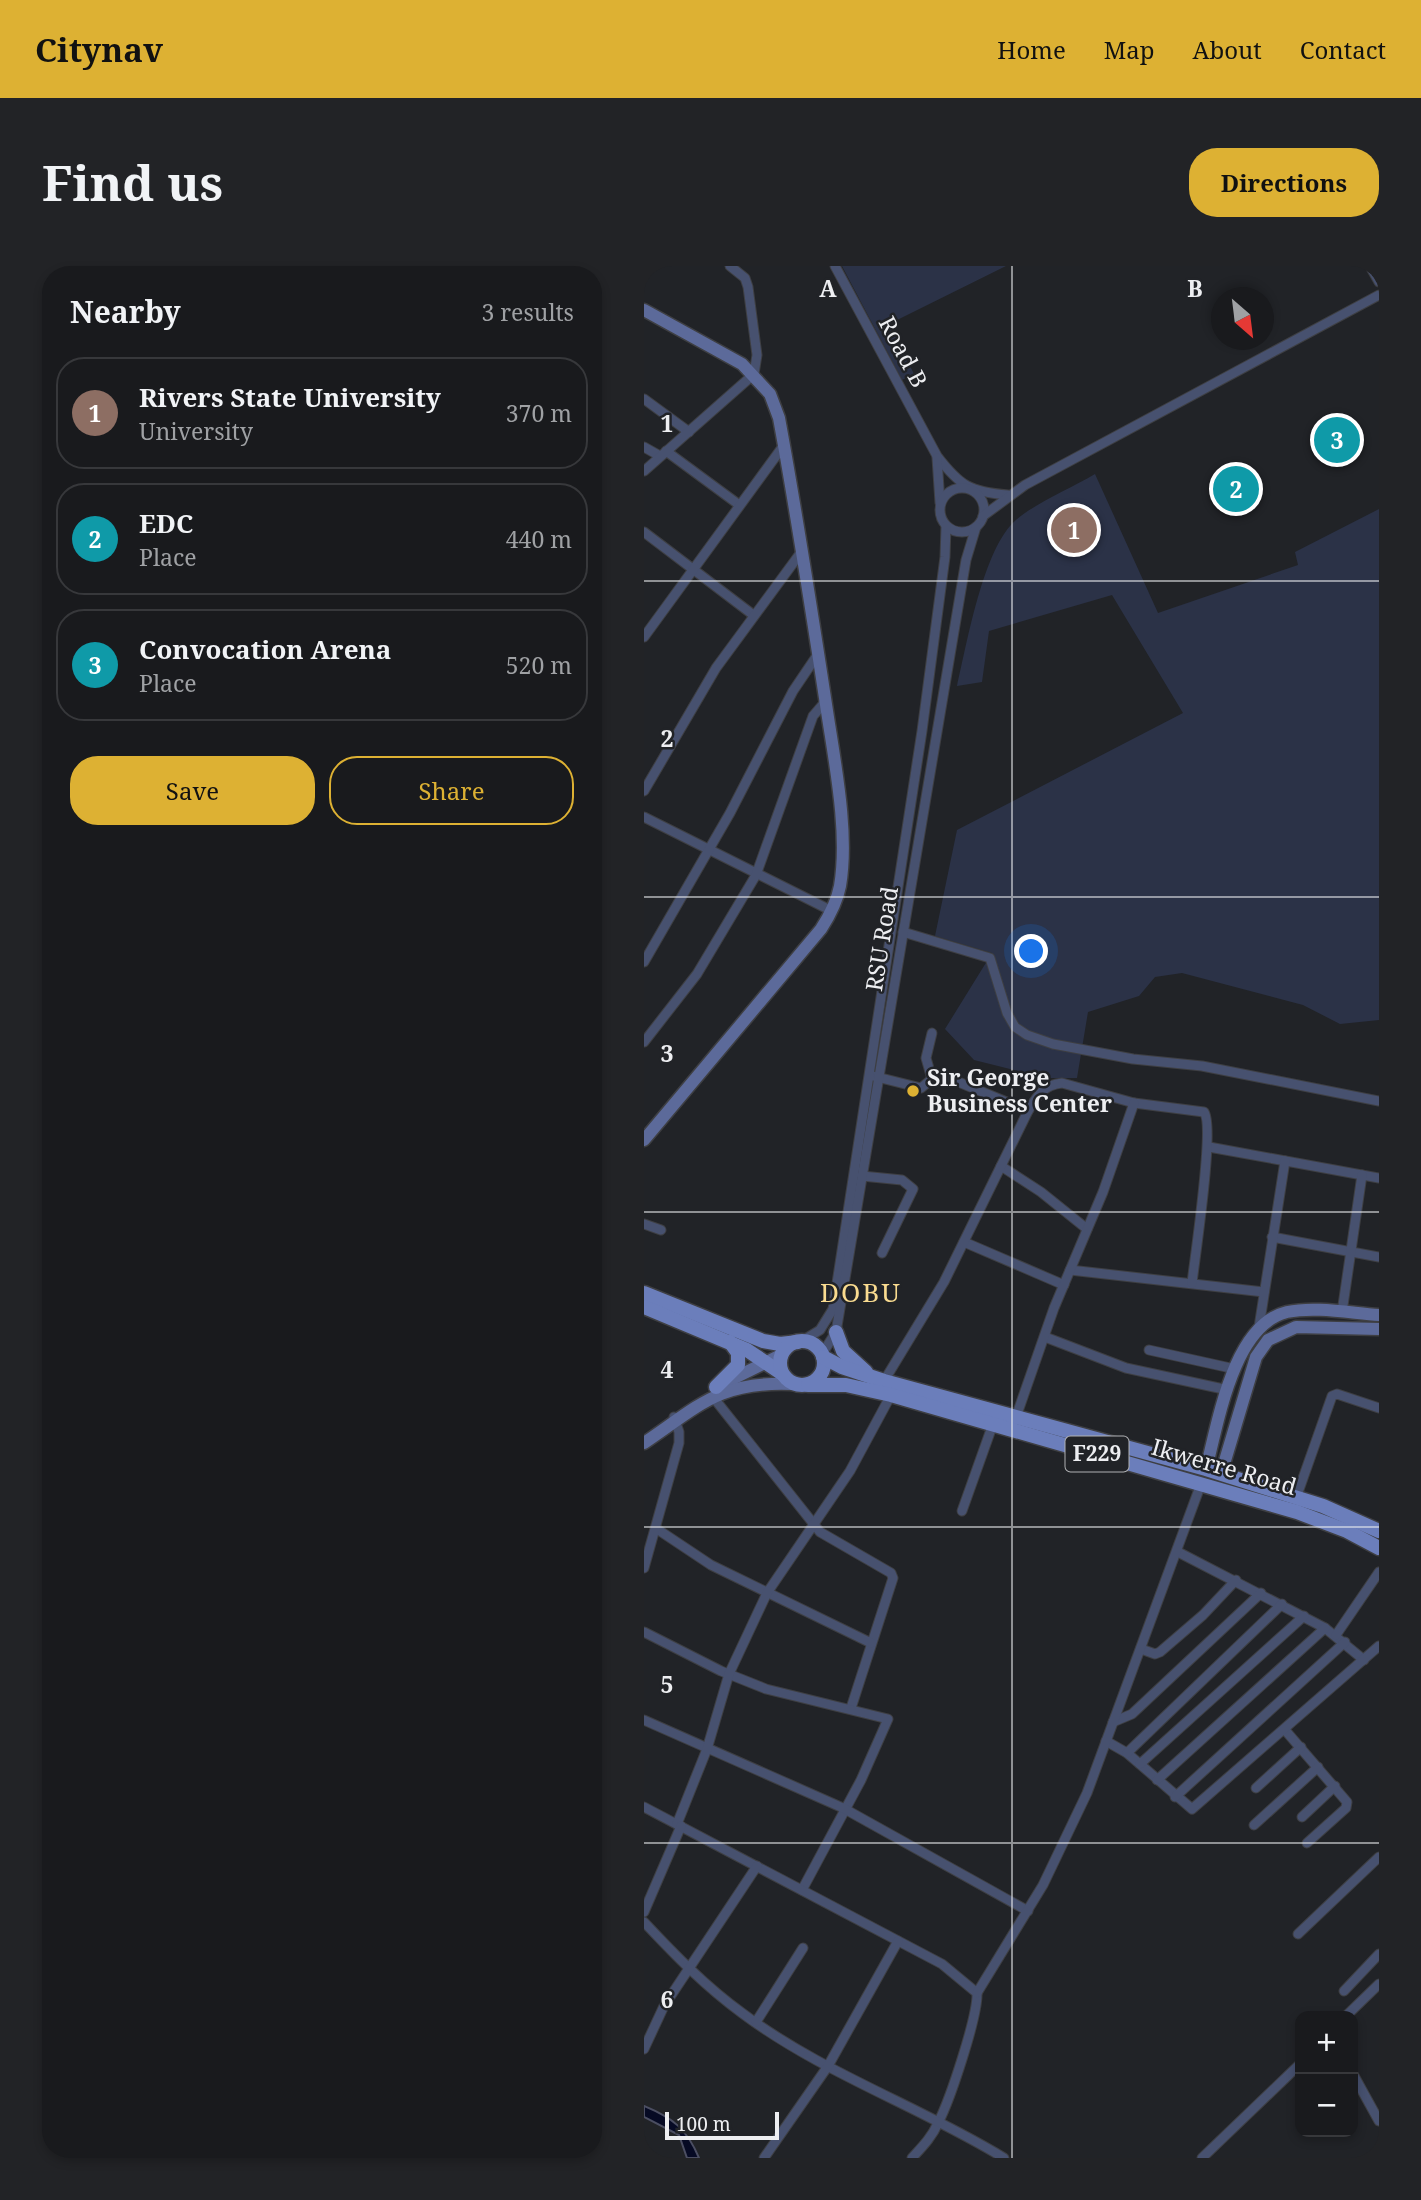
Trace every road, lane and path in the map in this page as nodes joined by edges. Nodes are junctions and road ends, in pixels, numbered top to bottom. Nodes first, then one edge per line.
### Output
1 (730, 266) edge
2 (835, 266) edge
3 (1370, 266) edge
4 (1379, 282) edge
5 (1379, 295) edge
6 (644, 310) edge
7 (754, 374) junction
8 (644, 399) edge
9 (689, 432) junction
10 (784, 445) junction
11 (644, 447) edge
12 (663, 453) junction
13 (937, 456) junction
14 (644, 471) edge
15 (969, 489) junction
16 (1008, 495) junction
17 (738, 504) junction
18 (940, 508) junction
19 (984, 516) junction
20 (946, 526) junction
21 (976, 527) junction
22 (644, 532) edge
23 (802, 551) junction
24 (692, 570) junction
25 (752, 614) junction
26 (644, 637) edge
27 (818, 654) junction
28 (825, 702) junction
29 (644, 791) edge
30 (644, 817) edge
31 (708, 850) junction
32 (756, 875) junction
33 (832, 911) junction
34 (903, 932) junction
35 (644, 962) edge
36 (932, 1033) dead end
37 (644, 1042) edge
38 (875, 1076) junction
39 (932, 1079) junction
40 (1379, 1101) edge
41 (1135, 1102) junction
42 (1028, 1111) junction
43 (644, 1140) edge
44 (1209, 1147) junction
45 (1285, 1161) junction
46 (1001, 1166) junction
47 (1362, 1175) junction
48 (862, 1176) junction
49 (1379, 1178) edge
50 (644, 1224) edge
51 (1087, 1229) junction
52 (661, 1230) dead end
53 (1272, 1237) junction
54 (964, 1242) junction
55 (1351, 1251) junction
56 (882, 1253) dead end
57 (1379, 1257) edge
58 (1070, 1270) junction
59 (1192, 1283) junction
60 (1064, 1284) junction
61 (1264, 1292) junction
62 (644, 1293) edge
63 (644, 1307) edge
64 (1342, 1312) junction
65 (1379, 1315) edge
66 (1259, 1327) junction
67 (1379, 1329) edge
68 (836, 1332) junction
69 (1045, 1337) junction
70 (800, 1341) junction
71 (730, 1342) junction
72 (1149, 1350) dead end
73 (781, 1355) junction
74 (823, 1356) junction
75 (768, 1363) junction
76 (1235, 1369) junction
77 (787, 1379) junction
78 (880, 1379) junction
79 (808, 1385) junction
80 (1228, 1390) junction
81 (715, 1392) junction
82 (891, 1395) junction
83 (1379, 1408) edge
84 (1016, 1417) junction
85 (674, 1419) junction
86 (993, 1424) junction
87 (644, 1436) edge
88 (644, 1443) edge
89 (1206, 1469) junction
90 (1221, 1475) junction
91 (1201, 1484) junction
92 (1296, 1497) junction
93 (961, 1511) dead end
94 (813, 1524) junction
95 (657, 1529) junction
96 (1379, 1531) edge
97 (1379, 1548) edge
98 (1178, 1552) junction
99 (644, 1568) edge
100 (1379, 1572) edge
101 (1236, 1580) junction
102 (1261, 1593) junction
103 (767, 1594) junction
104 (1282, 1604) junction
105 (1304, 1616) junction
106 (1325, 1628) junction
107 (644, 1632) edge
108 (1336, 1635) junction
109 (1345, 1642) junction
110 (871, 1643) junction
111 (1379, 1646) edge
112 (1141, 1649) junction
113 (1364, 1660) junction
114 (730, 1674) junction
115 (851, 1708) junction
116 (644, 1720) edge
117 (1113, 1722) junction
118 (1286, 1730) junction
119 (1106, 1741) junction
120 (1301, 1747) junction
121 (707, 1749) junction
122 (1127, 1753) junction
123 (1140, 1764) junction
124 (1318, 1767) junction
125 (1157, 1780) junction
126 (1335, 1786) junction
127 (1256, 1788) dead end
128 (1175, 1797) junction
129 (644, 1807) edge
130 (843, 1808) junction
131 (1302, 1817) dead end
132 (679, 1825) junction
133 (1254, 1825) dead end
134 (1307, 1843) dead end
135 (1379, 1857) edge
136 (757, 1866) junction
137 (802, 1890) junction
138 (1028, 1911) junction
139 (644, 1912) edge
140 (644, 1922) edge
141 (1297, 1934) dead end
142 (898, 1941) junction
143 (803, 1948) dead end
144 (1379, 1954) edge
145 (689, 1970) junction
146 (1379, 1984) edge
147 (1343, 1991) dead end
148 (977, 1993) junction
149 (1351, 2011) edge
150 (756, 2022) junction
151 (644, 2049) edge
152 (828, 2066) junction
153 (1295, 2069) edge
154 (1358, 2083) edge
155 (1379, 2121) edge
156 (939, 2122) junction
157 (764, 2158) edge
158 (912, 2158) edge
159 (1004, 2158) edge
160 (1202, 2158) edge

1 - 7 street
2 - 13 street, Road B
3 - 4 street
5 - 16 street
6 - 7 street
7 - 9 street
7 - 10 street
8 - 9 street
9 - 12 street
10 - 17 street
10 - 23 street
11 - 12 street
12 - 14 street
12 - 17 street
13 - 15 street
13 - 18 street
15 - 16 street
15 - 18 street
15 - 19 street
16 - 19 street
17 - 24 street
18 - 20 street
19 - 21 street
20 - 21 street
20 - 38 street, RSU Road
21 - 34 street, RSU Road
22 - 24 street
23 - 25 street
23 - 27 street
24 - 25 street
24 - 26 street
25 - 29 street
27 - 28 street
27 - 31 street
28 - 32 street
28 - 33 street
30 - 31 street
31 - 32 street
31 - 35 street
32 - 33 street
32 - 37 street
33 - 43 street
34 - 38 street, RSU Road
34 - 40 street
36 - 39 street
38 - 39 street
38 - 48 street, RSU Road
38 - 70 street, RSU Road
39 - 42 street
41 - 42 street
41 - 44 street
41 - 51 street
42 - 46 street
44 - 45 street
44 - 59 street
45 - 47 street
45 - 53 street
46 - 51 street
46 - 54 street
47 - 49 street
47 - 55 street
48 - 56 street
48 - 68 street, RSU Road
50 - 52 street
51 - 58 street
53 - 55 street
53 - 61 street
54 - 60 street
54 - 78 street
55 - 57 street
55 - 64 street
58 - 59 street
58 - 60 street
59 - 61 street
60 - 69 street
61 - 66 street
62 - 70 main road
63 - 71 main road
64 - 65 street
64 - 66 street
66 - 76 street
67 - 90 street
68 - 74 street, RSU Road
68 - 78 main road
69 - 80 street
69 - 84 street
70 - 73 main road
70 - 74 main road, F229
71 - 75 main road
71 - 81 main road
72 - 76 street
73 - 75 street
73 - 77 main road
74 - 78 main road, Ikwerre Road / F229
74 - 79 main road
75 - 77 main road
75 - 81 street
76 - 80 street
77 - 79 main road, F229
77 - 81 street
78 - 84 main road, Ikwerre Road / F229
79 - 82 main road, Ikwerre Road / F229
80 - 89 street
81 - 85 street
81 - 94 street
82 - 86 main road, Ikwerre Road / F229
82 - 94 street
83 - 92 street
84 - 89 main road, Ikwerre Road / F229
85 - 87 street
85 - 88 street
85 - 95 street
86 - 91 main road, Ikwerre Road / F229
86 - 93 street
89 - 90 main road, Ikwerre Road / F229
90 - 92 main road, Ikwerre Road / F229
91 - 97 main road, Ikwerre Road / F229
91 - 98 street
92 - 96 main road, Ikwerre Road / F229
94 - 103 street
94 - 110 street
95 - 99 street
95 - 103 street
98 - 101 street
98 - 112 street
100 - 108 street
101 - 102 street
101 - 112 street
102 - 104 street
102 - 117 street
103 - 110 street
103 - 114 street
104 - 105 street
104 - 122 street
105 - 106 street
105 - 123 street
106 - 108 street
106 - 125 street
107 - 114 street
108 - 109 street
109 - 113 street
109 - 128 street
110 - 115 street
111 - 113 street
112 - 117 street
113 - 118 street
114 - 115 street
114 - 121 street
115 - 130 street
116 - 121 street
117 - 119 street
118 - 120 street
118 - 128 street
119 - 122 street
119 - 138 street
120 - 124 street
120 - 127 street
121 - 130 street
121 - 132 street
122 - 123 street
123 - 125 street
124 - 126 street
124 - 133 street
125 - 128 street
126 - 131 street
126 - 134 street
129 - 132 street
130 - 137 street
130 - 138 street
132 - 136 street
132 - 139 street
135 - 141 street
136 - 137 street
136 - 145 street
137 - 142 street
138 - 148 street
140 - 145 street
142 - 148 street
142 - 152 street
143 - 150 street
144 - 147 street
145 - 150 street
145 - 151 street
146 - 149 street
148 - 156 street
150 - 152 street
152 - 156 street
152 - 157 street
153 - 160 street
154 - 155 street
156 - 158 street
156 - 159 street

